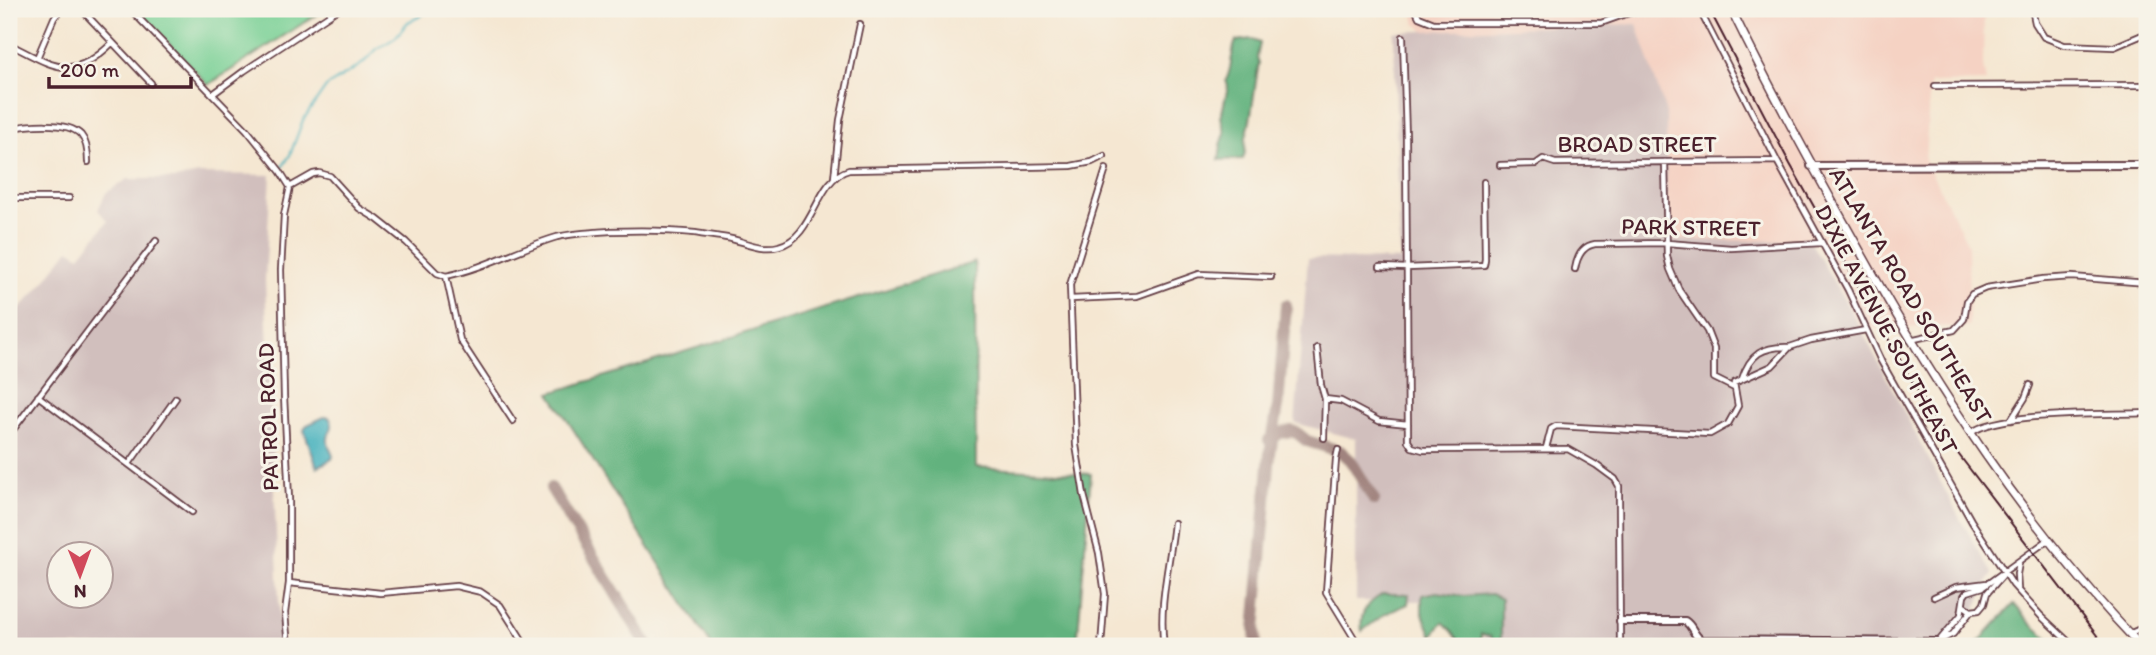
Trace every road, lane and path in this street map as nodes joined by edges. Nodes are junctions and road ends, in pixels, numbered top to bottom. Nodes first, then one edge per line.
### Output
1 (13, 9) edge
2 (61, 9) edge
3 (81, 9) edge
4 (130, 9) edge
5 (338, 9) edge
6 (1415, 9) edge
7 (1640, 9) edge
8 (1699, 9) edge
9 (1731, 9) edge
10 (2032, 9) edge
11 (860, 24) dead end
12 (9, 26) edge
13 (2147, 33) edge
14 (1403, 37) dead end
15 (112, 43) junction
16 (9, 44) edge
17 (37, 58) junction
18 (151, 83) dead end
19 (2147, 85) edge
20 (1936, 86) dead end
21 (213, 94) junction
22 (9, 129) edge
23 (1104, 156) dead end
24 (88, 162) dead end
25 (1665, 162) junction
26 (1777, 162) junction
27 (1500, 164) dead end
28 (2147, 165) edge
29 (1811, 166) junction
30 (1106, 169) dead end
31 (834, 178) junction
32 (1484, 182) dead end
33 (290, 187) junction
34 (9, 198) edge
35 (69, 198) dead end
36 (156, 241) dead end
37 (1667, 243) junction
38 (1822, 243) junction
39 (1380, 267) dead end
40 (1407, 268) junction
41 (1575, 269) dead end
42 (446, 276) junction
43 (1271, 277) dead end
44 (2147, 283) edge
45 (1071, 299) junction
46 (1866, 330) junction
47 (1910, 340) junction
48 (1317, 348) dead end
49 (1790, 348) junction
50 (1742, 379) junction
51 (2030, 385) dead end
52 (1735, 389) junction
53 (38, 396) junction
54 (176, 398) dead end
55 (1325, 399) junction
56 (2147, 413) edge
57 (2011, 420) junction
58 (513, 421) dead end
59 (1408, 424) junction
60 (1971, 434) junction
61 (9, 435) edge
62 (1324, 438) dead end
63 (1546, 448) junction
64 (1338, 450) dead end
65 (129, 464) junction
66 (192, 512) dead end
67 (1174, 523) dead end
68 (2048, 540) junction
69 (2019, 562) junction
70 (2005, 573) junction
71 (289, 583) junction
72 (1988, 583) junction
73 (1977, 590) junction
74 (2018, 590) junction
75 (1934, 597) dead end
76 (1984, 599) junction
77 (1964, 606) junction
78 (1971, 611) junction
79 (1619, 621) junction
80 (2147, 626) edge
81 (2129, 634) junction
82 (1938, 642) junction
83 (1836, 644) edge
84 (288, 646) edge
85 (526, 646) edge
86 (1101, 646) edge
87 (1164, 646) edge
88 (1359, 646) edge
89 (1620, 646) edge
90 (2073, 646) edge
91 (2141, 646) edge

1 - 12 street
2 - 17 street
3 - 15 street
4 - 21 street
5 - 21 street
6 - 7 street
8 - 26 street, DIXIE AVENUE SOUTHEAST
9 - 29 main road, ATLANTA ROAD SOUTHEAST
10 - 13 street
11 - 31 street
14 - 40 street
15 - 17 street
15 - 18 street
16 - 17 street
19 - 20 street
21 - 33 street
22 - 24 street
23 - 31 street
25 - 26 street, BROAD STREET
25 - 27 street, BROAD STREET
25 - 37 street
26 - 38 street, DIXIE AVENUE SOUTHEAST
28 - 29 street
29 - 47 main road, ATLANTA ROAD SOUTHEAST
30 - 45 street
31 - 42 street
32 - 40 street
33 - 42 street
33 - 71 street, PATROL ROAD
34 - 35 street
36 - 53 street
37 - 38 street, PARK STREET
37 - 41 street, PARK STREET
37 - 52 street
38 - 46 street, DIXIE AVENUE SOUTHEAST
39 - 40 street
40 - 59 street
42 - 58 street
43 - 45 street
44 - 47 street
45 - 86 street
46 - 49 street
46 - 70 street, DIXIE AVENUE SOUTHEAST
47 - 60 main road, ATLANTA ROAD SOUTHEAST
48 - 55 street
49 - 50 street
49 - 50 street
50 - 52 street
51 - 57 street
52 - 63 street
53 - 61 street
53 - 65 street
54 - 65 street
55 - 59 street
55 - 62 street
56 - 57 street
57 - 60 street
59 - 63 street
60 - 68 main road, ATLANTA ROAD SOUTHEAST
63 - 79 street
64 - 88 street
65 - 66 street
67 - 87 street
68 - 69 street
68 - 81 main road, ATLANTA ROAD SOUTHEAST
69 - 70 street
69 - 74 street
70 - 72 street
70 - 74 street, DIXIE AVENUE SOUTHEAST
70 - 76 street
71 - 84 street, PATROL ROAD
71 - 85 street
72 - 73 street
72 - 75 street
73 - 76 street
73 - 77 street
74 - 90 street, DIXIE AVENUE SOUTHEAST
76 - 78 street
77 - 78 street
77 - 82 street
78 - 82 street
79 - 83 street
79 - 89 street
80 - 81 street
81 - 91 main road, ATLANTA ROAD SOUTHEAST
82 - 83 street

